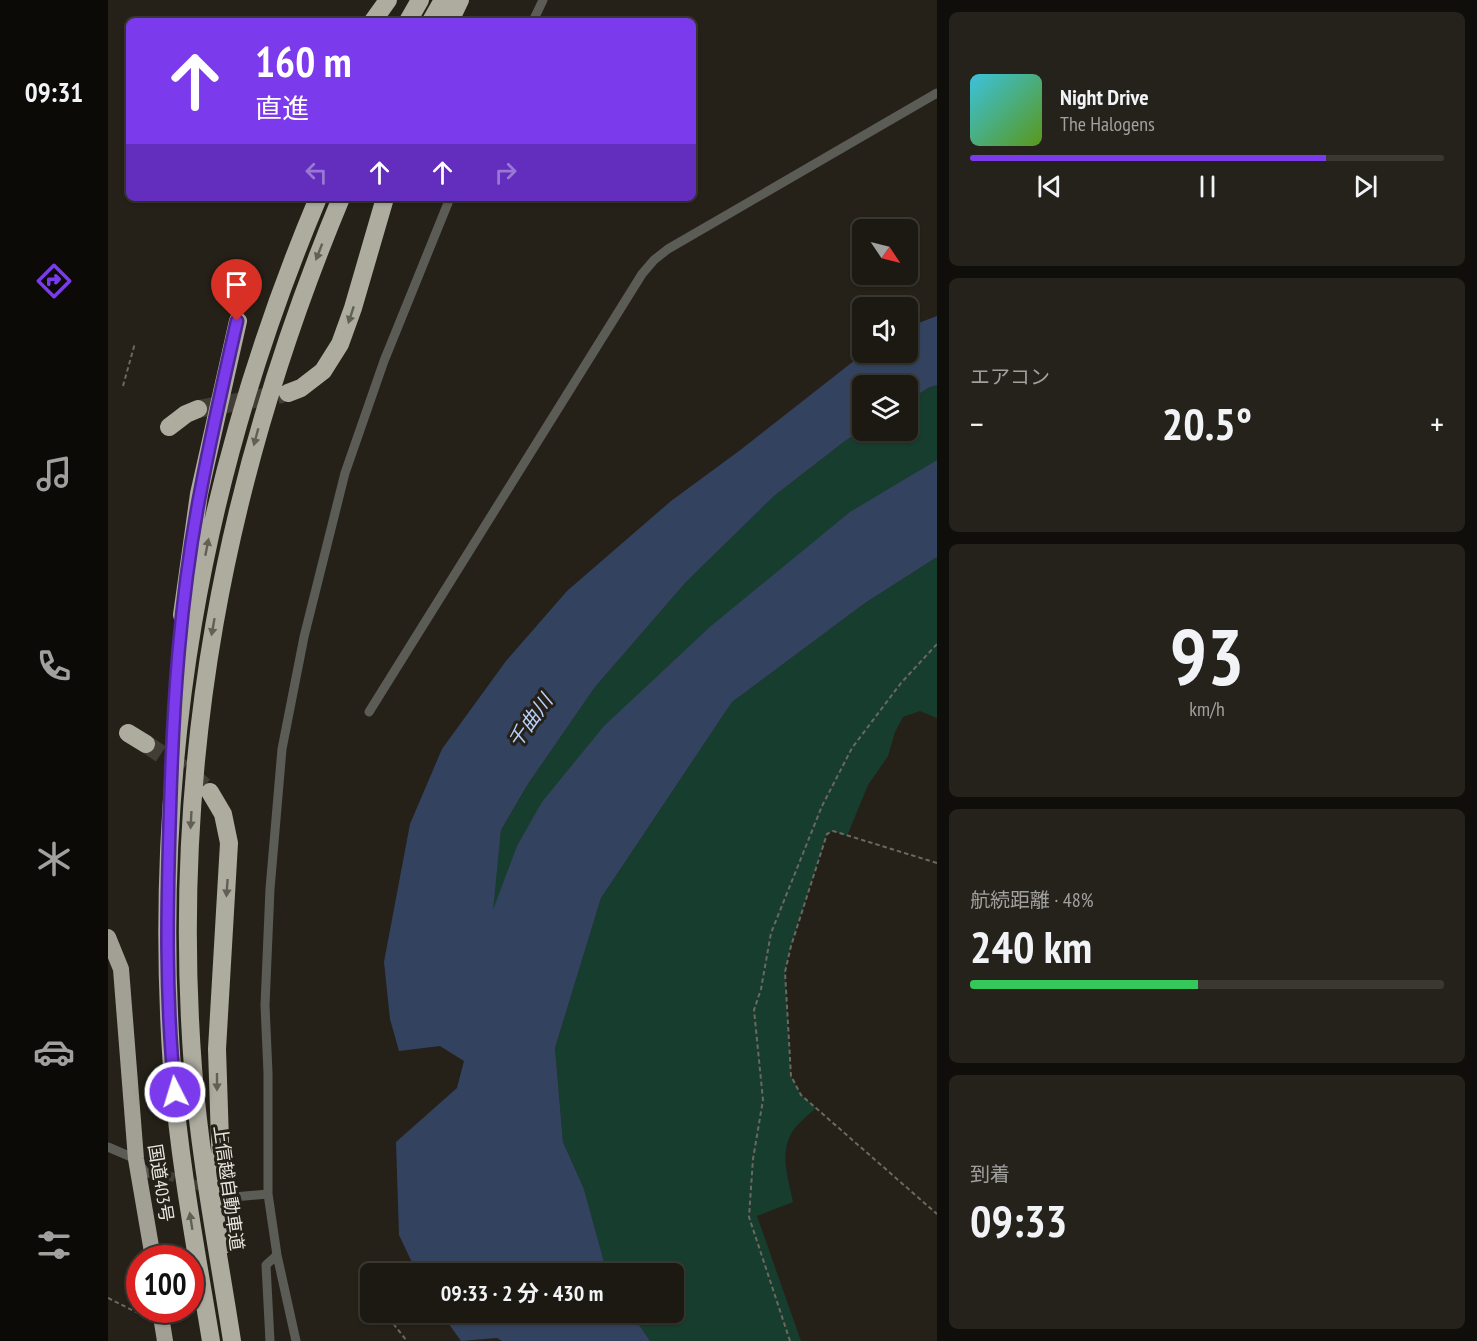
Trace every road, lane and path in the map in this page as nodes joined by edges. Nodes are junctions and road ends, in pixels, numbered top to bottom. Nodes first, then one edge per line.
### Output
1 (388, 0) edge
2 (420, 0) edge
3 (443, 0) edge
4 (460, 0) edge
5 (543, 0) edge
6 (375, 18) edge
7 (410, 18) edge
8 (433, 18) edge
9 (451, 18) edge
10 (534, 18) edge
11 (937, 93) edge
12 (317, 201) edge
13 (340, 201) edge
14 (384, 201) edge
15 (449, 201) edge
16 (237, 321) dead end
17 (135, 343) dead end
18 (123, 386) dead end
19 (288, 393) tunnel mouth
20 (198, 409) tunnel mouth
21 (169, 427) dead end
22 (937, 644) edge
23 (369, 712) dead end
24 (128, 733) dead end
25 (146, 744) tunnel mouth
26 (210, 792) tunnel mouth
27 (170, 808) junction
28 (937, 863) edge
29 (108, 937) edge
30 (108, 1147) edge
31 (136, 1159) junction
32 (166, 1175) tunnel mouth
33 (268, 1194) junction
34 (234, 1197) dead end
35 (937, 1214) edge
36 (151, 1245) edge
37 (277, 1255) junction
38 (108, 1298) edge
39 (392, 1323) edge
40 (163, 1325) edge
41 (211, 1341) edge
42 (232, 1341) edge
43 (240, 1341) edge
44 (270, 1341) edge
45 (296, 1341) edge
46 (406, 1341) edge
47 (790, 1341) edge

1 - 6 highway
2 - 7 highway
3 - 8 highway
4 - 9 highway
5 - 10 street
11 - 23 street
27 -> 12 highway
13 -> 42 highway, 上信越自動車道
14 -> 19 highway
15 - 33 street
16 - 27 highway
17 - 18 path
20 - 21 highway
22 - 47 path
24 - 25 highway
26 -> 43 highway
41 -> 27 highway
28 - 35 path
29 - 31 highway, 国道403号
30 - 31 street
31 - 32 street
31 - 36 highway, 国道403号
33 - 34 street
33 - 37 street
37 - 44 street
37 - 45 street
38 - 40 path
39 - 46 path

